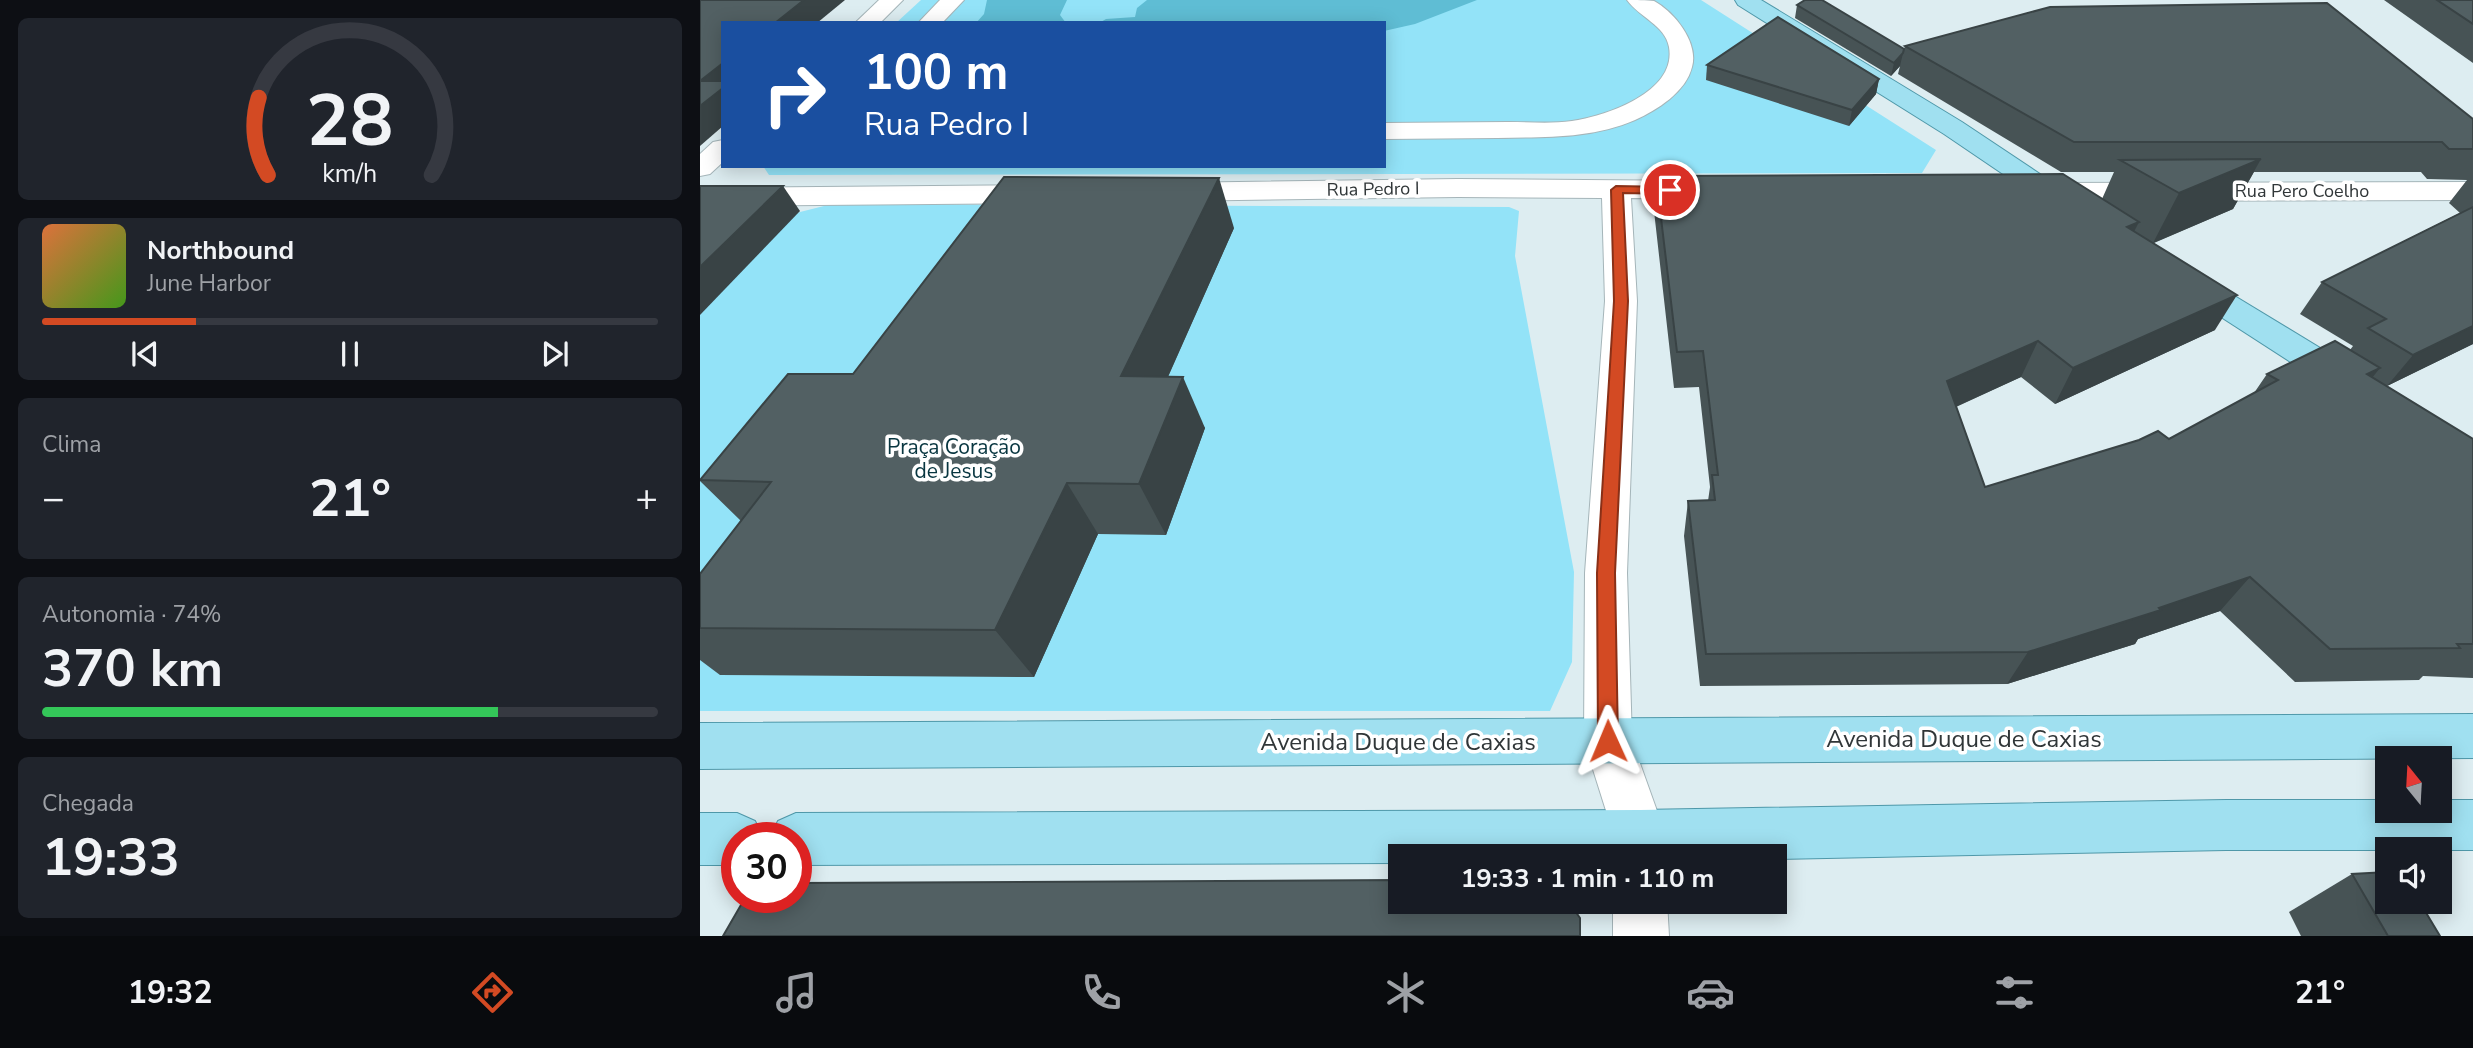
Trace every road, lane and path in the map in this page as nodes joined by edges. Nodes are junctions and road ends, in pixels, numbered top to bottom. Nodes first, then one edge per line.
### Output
1 (892, 0) edge
2 (953, 0) edge
3 (1638, 0) edge
4 (1746, 0) edge
5 (868, 21) edge
6 (931, 21) edge
7 (1386, 132) edge
8 (721, 150) edge
9 (1465, 159) junction
10 (1386, 167) edge
11 (700, 168) edge
12 (1376, 168) edge
13 (1616, 190) junction
14 (1728, 190) edge
15 (2473, 191) edge
16 (1138, 192) edge
17 (2006, 192) edge
18 (2047, 192) junction
19 (1068, 193) edge
20 (700, 197) edge
21 (2086, 217) edge
22 (2160, 264) edge
23 (2379, 401) edge
24 (2473, 736) edge
25 (1608, 741) junction
26 (700, 746) edge
27 (2473, 825) edge
28 (700, 839) edge
29 (721, 839) edge
30 (812, 839) edge
31 (1399, 844) edge
32 (1639, 844) edge
33 (1695, 844) edge
34 (1641, 914) edge
35 (1642, 936) edge

1 - 5 street
2 - 6 street
3 - 9 street
4 - 18 main road
7 - 9 street
8 - 11 street
9 - 10 street, Rua Pedro I
9 - 13 street, Rua Pedro I
12 - 16 street, Rua Pedro I
13 - 14 street, Rua Pedro I
13 - 25 street
15 - 18 street, Rua Pero Coelho
17 - 18 street
18 - 21 main road
19 - 20 street
22 - 23 main road
24 - 25 main road, Avenida Duque de Caxias
25 - 26 main road, Avenida Duque de Caxias
25 - 32 street
27 - 33 main road
28 - 29 main road
30 - 31 main road
34 - 35 street

